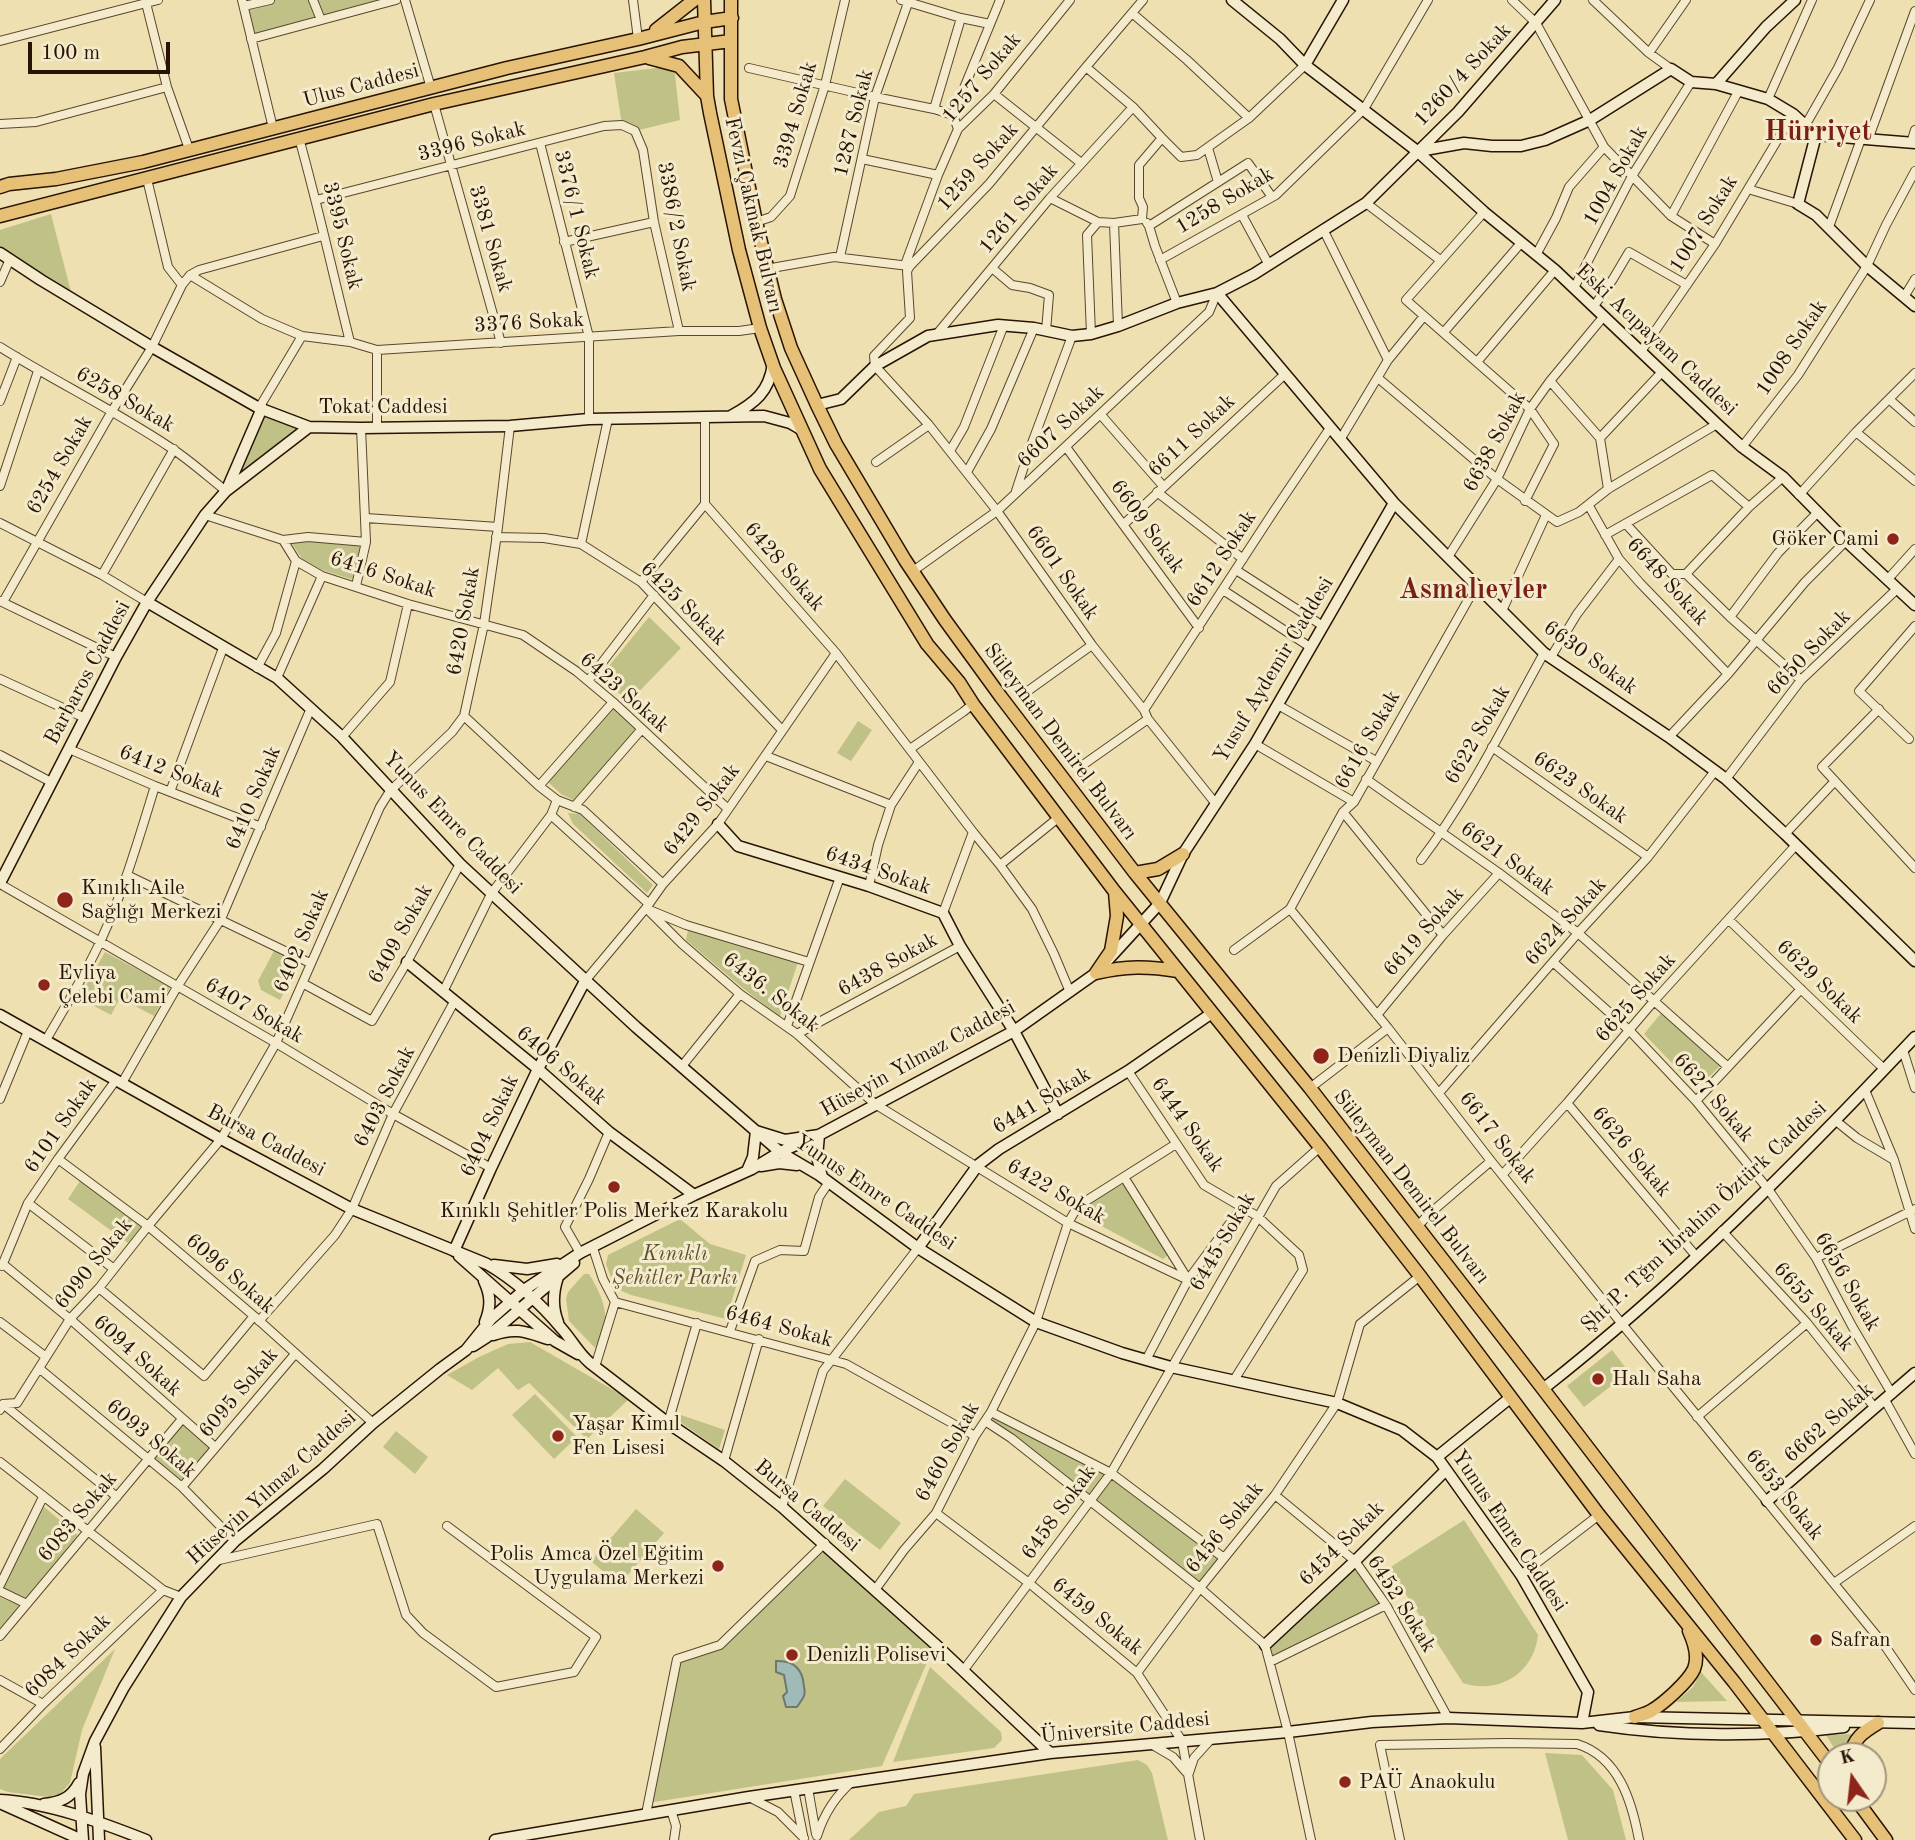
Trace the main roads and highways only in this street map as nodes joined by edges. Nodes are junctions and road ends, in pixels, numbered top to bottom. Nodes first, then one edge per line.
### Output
1 (694, 0) edge
2 (704, 0) edge
3 (731, 0) edge
4 (732, 18) junction
5 (704, 22) junction
6 (641, 38) junction
7 (731, 41) junction
8 (704, 44) junction
9 (645, 57) junction
10 (706, 96) junction
11 (3, 185) edge
12 (0, 216) edge
13 (817, 405) joint
14 (1183, 854) road end
15 (1135, 873) junction
16 (1115, 892) junction
17 (1178, 971) junction
18 (1685, 1621) junction
19 (1635, 1717) road end
20 (1878, 1723) road end
21 (1856, 1742) edge
22 (1817, 1746) edge
23 (1866, 1812) edge
24 (1854, 1840) edge
25 (1886, 1840) edge

1 - 6 main road
2 - 5 main road, Fevzi Çakmak Bulvarı
3 - 4 main road, Fevzi Çakmak Bulvarı
4 - 5 main road, Ulus Caddesi
4 - 7 main road, Fevzi Çakmak Bulvarı
5 - 6 main road, Ulus Caddesi
5 - 8 main road, Fevzi Çakmak Bulvarı
6 - 11 main road, Ulus Caddesi
7 - 8 main road, Ulus Caddesi
7 - 13 main road, Fevzi Çakmak Bulvarı
8 - 9 main road, Ulus Caddesi
8 - 10 main road, Fevzi Çakmak Bulvarı
9 - 10 main road
9 - 12 main road, Ulus Caddesi
10 - 16 main road, Fevzi Çakmak Bulvarı
13 - 15 main road, Süleyman Demirel Bulvarı
14 - 15 main road
15 - 22 main road, Süleyman Demirel Bulvarı
16 - 17 main road
16 - 17 main road
17 - 18 main road
18 - 19 main road
18 - 24 main road
20 - 21 main road
23 - 25 main road

